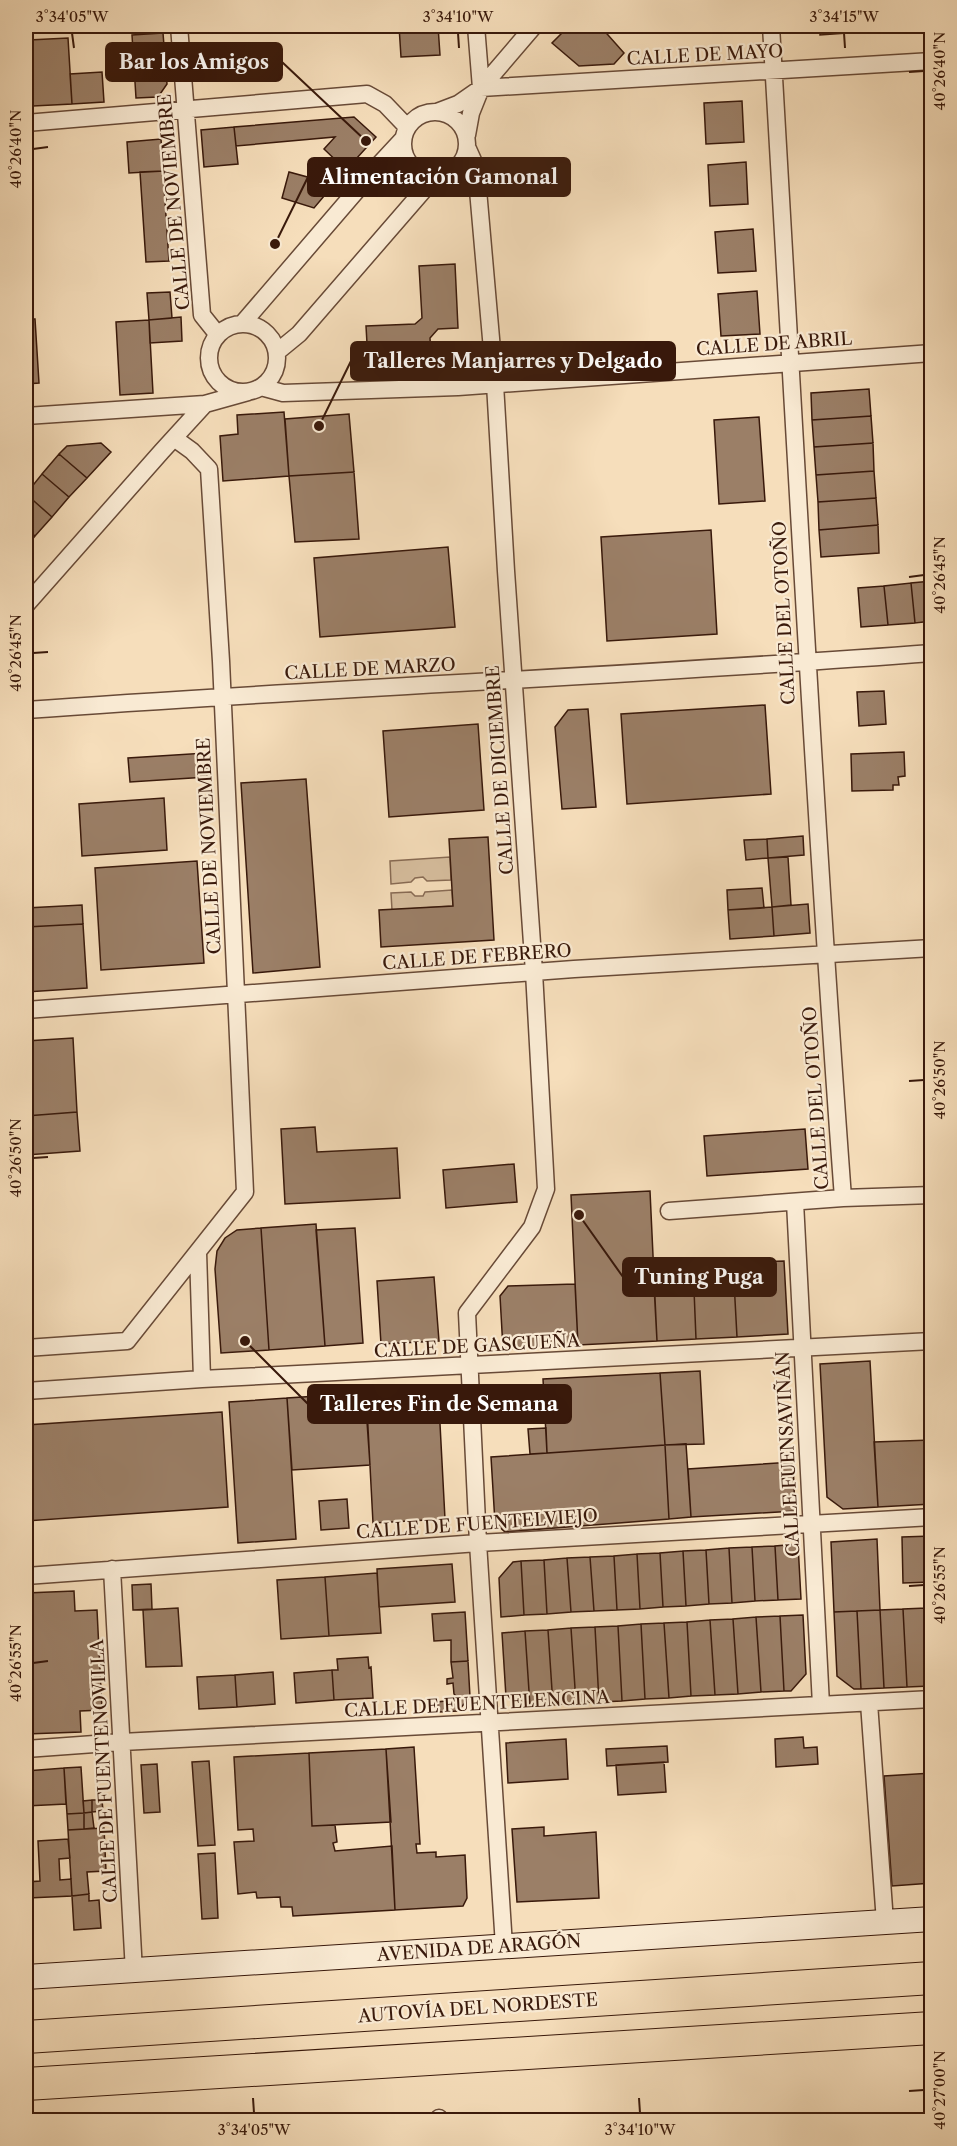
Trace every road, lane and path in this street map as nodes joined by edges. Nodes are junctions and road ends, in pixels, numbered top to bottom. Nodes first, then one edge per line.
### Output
1 (178, 26) edge
2 (476, 26) edge
3 (534, 26) edge
4 (771, 26) edge
5 (932, 61) edge
6 (774, 71) junction
7 (481, 88) junction
8 (184, 110) junction
9 (437, 112) junction
10 (26, 123) edge
11 (405, 133) junction
12 (467, 142) junction
13 (435, 177) junction
14 (242, 324) junction
15 (218, 335) junction
16 (277, 352) junction
17 (932, 353) edge
18 (209, 363) junction
19 (790, 363) junction
20 (495, 384) junction
21 (255, 389) junction
22 (205, 404) junction
23 (26, 416) edge
24 (174, 438) junction
25 (26, 605) edge
26 (932, 653) edge
27 (806, 662) junction
28 (513, 680) junction
29 (222, 696) junction
30 (26, 710) edge
31 (932, 948) edge
32 (825, 955) junction
33 (534, 972) junction
34 (236, 995) junction
35 (26, 1010) edge
36 (932, 1195) edge
37 (843, 1198) junction
38 (795, 1202) junction
39 (669, 1211) dead end
40 (198, 1252) junction
41 (932, 1341) edge
42 (803, 1347) junction
43 (26, 1348) edge
44 (469, 1366) junction
45 (202, 1379) junction
46 (26, 1391) edge
47 (932, 1517) edge
48 (811, 1524) junction
49 (478, 1543) junction
50 (112, 1569) junction
51 (26, 1576) edge
52 (932, 1699) edge
53 (869, 1703) junction
54 (821, 1705) junction
55 (489, 1724) junction
56 (122, 1742) junction
57 (26, 1749) edge
58 (932, 1919) edge
59 (885, 1922) junction
60 (504, 1946) junction
61 (134, 1972) junction
62 (26, 1977) edge
63 (932, 1978) edge
64 (932, 2028) edge
65 (26, 2037) edge
66 (26, 2084) edge

1 - 8 street, CALLE DE NOVIEMBRE
2 - 7 street
3 - 7 street
4 - 6 street, CALLE DEL OTOÑO
5 - 6 street, CALLE DE MAYO
6 - 7 street, CALLE DE MAYO
6 - 19 street, CALLE DEL OTOÑO
7 - 9 street
7 - 12 street
8 - 10 street
8 - 11 street
8 - 15 street, CALLE DE NOVIEMBRE
9 - 11 street
9 - 12 street
11 - 13 street
11 - 14 street
12 - 13 street
12 - 20 street, CALLE DE DICIEMBRE
13 - 16 street
14 - 15 street
14 - 16 street
15 - 18 street
16 - 21 street
17 - 19 street, CALLE DE ABRIL
18 - 21 street
18 - 22 street
19 - 20 street, CALLE DE ABRIL
19 - 27 street, CALLE DEL OTOÑO
20 - 21 street, CALLE DE ABRIL
20 - 28 street, CALLE DE DICIEMBRE
21 - 22 street
22 - 23 street
22 - 24 street
24 - 25 street
24 - 29 street, CALLE DE NOVIEMBRE
26 - 27 street, CALLE DE MARZO
27 - 28 street, CALLE DE MARZO
27 - 32 street, CALLE DEL OTOÑO
28 - 29 street, CALLE DE MARZO
28 - 33 street, CALLE DE DICIEMBRE
29 - 30 street, CALLE DE MARZO
29 - 34 street, CALLE DE NOVIEMBRE
31 - 32 street, CALLE DE FEBRERO
32 - 33 street, CALLE DE FEBRERO
32 - 37 street, CALLE DEL OTOÑO
33 - 34 street, CALLE DE FEBRERO
33 - 44 street, CALLE DE DICIEMBRE
34 - 35 street, CALLE DE FEBRERO
34 - 40 street, CALLE DE NOVIEMBRE
36 - 37 street
37 - 38 street
38 - 39 street
38 - 42 street, CALLE FUENSAVIÑÁN
40 - 43 street, CALLE DE NOVIEMBRE
40 - 45 street
41 - 42 street, CALLE DE GASCUEÑA
42 - 44 street, CALLE DE GASCUEÑA
42 - 48 street, CALLE FUENSAVIÑÁN
44 - 45 street, CALLE DE GASCUEÑA
44 - 49 street, CALLE DE DICIEMBRE
45 - 46 street, CALLE DE GASCUEÑA
47 - 48 street, CALLE DE FUENTELVIEJO
48 - 49 street, CALLE DE FUENTELVIEJO
48 - 54 street, CALLE FUENSAVIÑÁN
49 - 50 street, CALLE DE FUENTELVIEJO
49 - 55 street, CALLE DE DICIEMBRE
50 - 51 street, CALLE DE FUENTELVIEJO
50 - 56 street, CALLE DE FUENTENOVILLA
52 - 53 street, CALLE DE FUENTELENCINA
53 - 54 street, CALLE DE FUENTELENCINA
53 - 59 street
54 - 55 street, CALLE DE FUENTELENCINA
55 - 56 street, CALLE DE FUENTELENCINA
55 - 60 street, CALLE DE DICIEMBRE
56 - 57 street, CALLE DE FUENTELENCINA
56 - 61 street, CALLE DE FUENTENOVILLA
58 - 59 street, AVENIDA DE ARAGÓN
59 - 60 street, AVENIDA DE ARAGÓN
60 - 61 street, AVENIDA DE ARAGÓN
61 - 62 street, AVENIDA DE ARAGÓN
63 - 65 highway, AUTOVÍA DEL NORDESTE
64 - 66 highway

